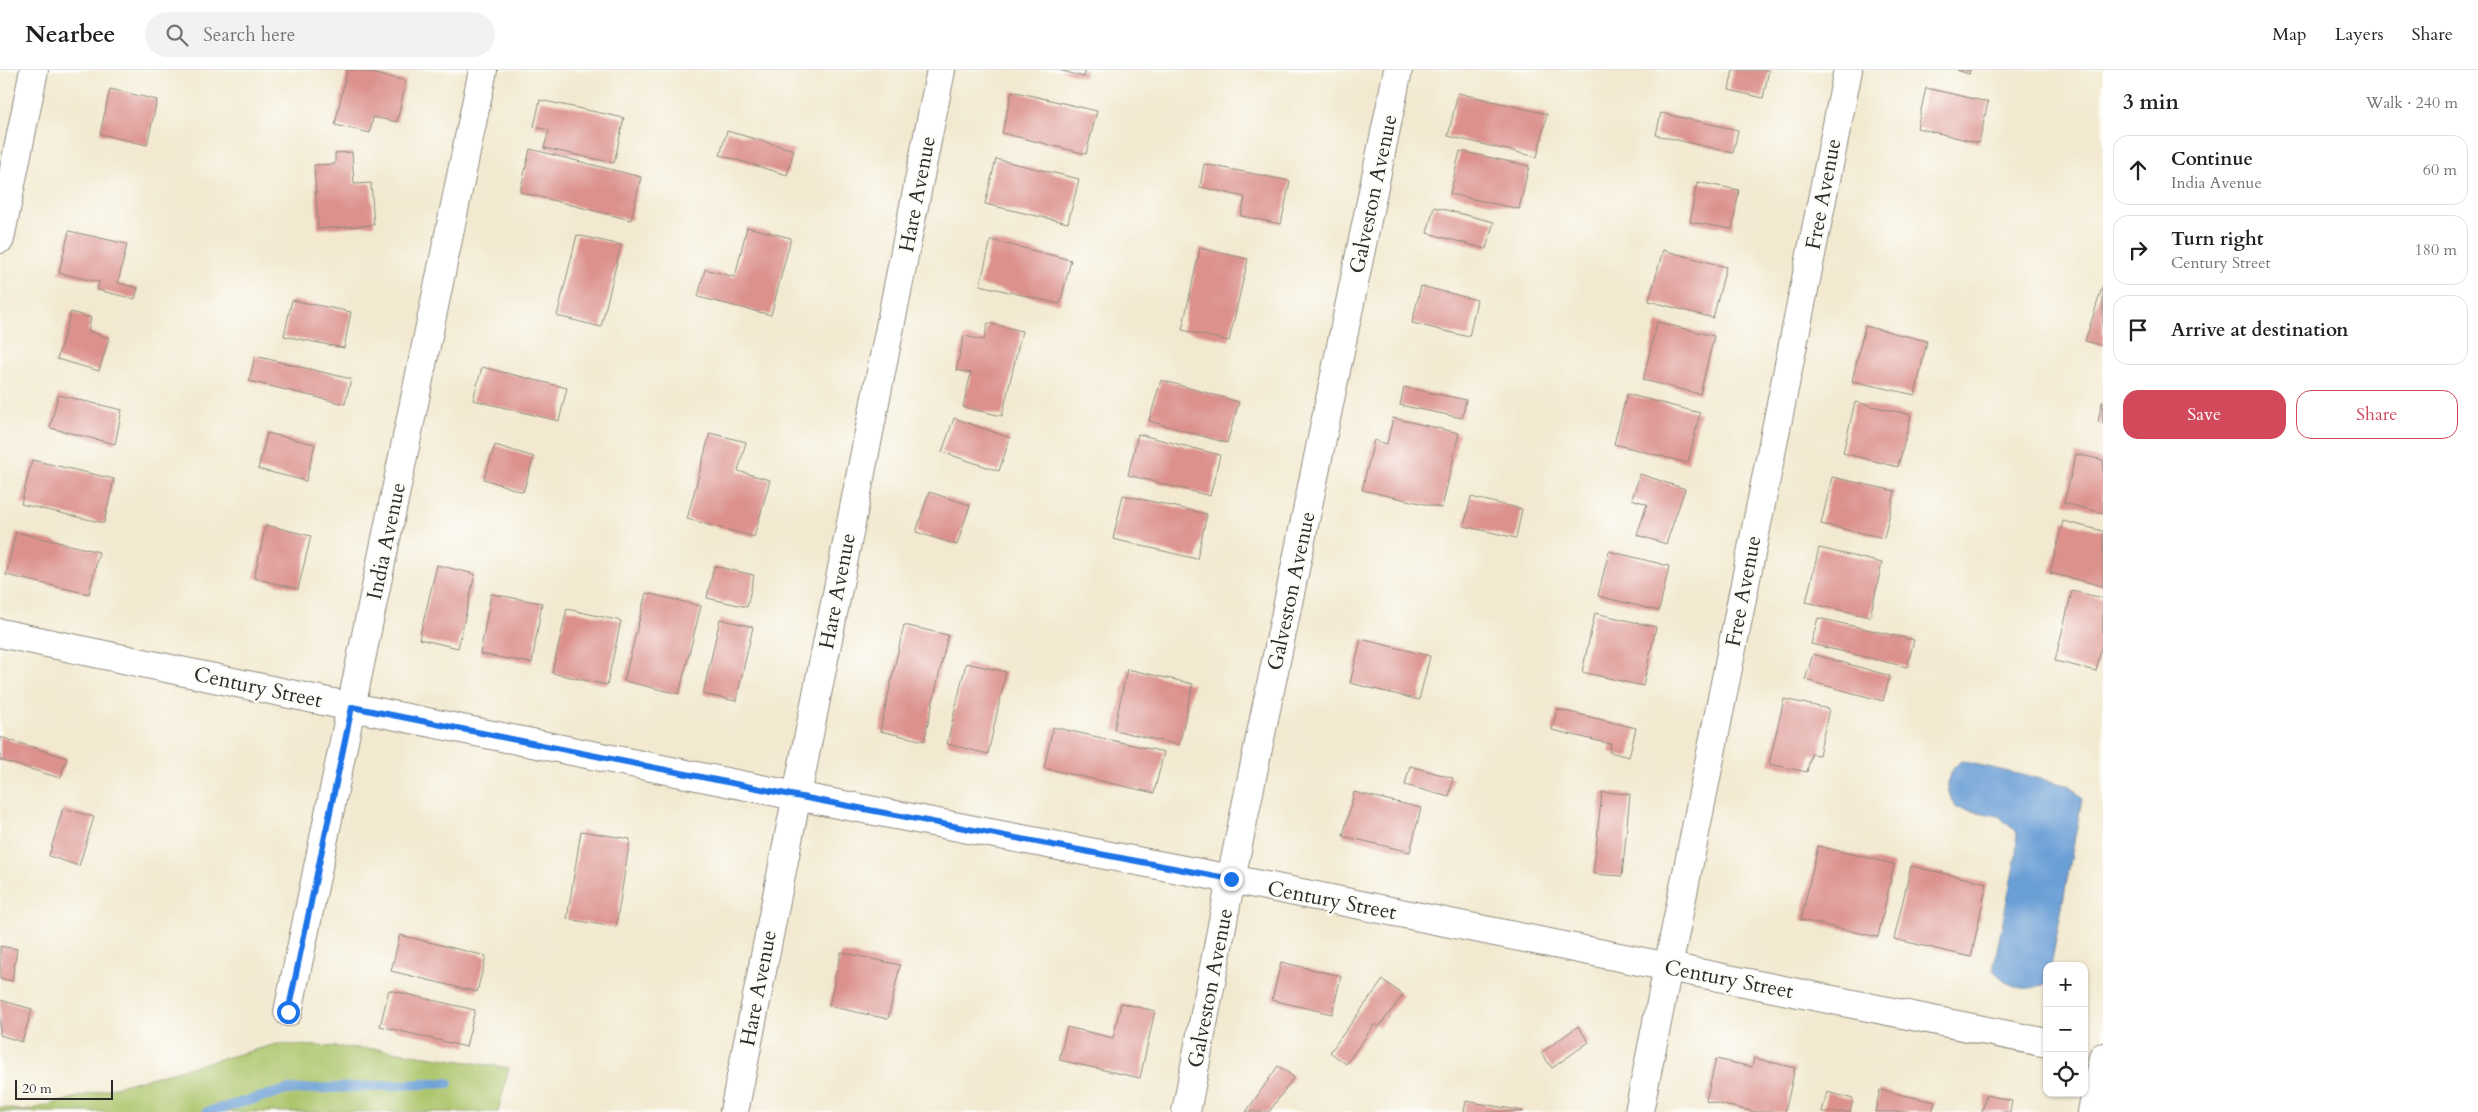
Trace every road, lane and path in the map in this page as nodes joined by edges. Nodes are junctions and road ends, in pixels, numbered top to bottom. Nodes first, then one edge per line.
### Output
1 (34, 70) edge
2 (483, 70) edge
3 (941, 70) edge
4 (1398, 70) edge
5 (1848, 70) edge
6 (0, 239) edge
7 (0, 633) edge
8 (352, 707) junction
9 (796, 796) junction
10 (1231, 879) junction
11 (1668, 967) junction
12 (288, 1012) dead end
13 (2043, 1042) edge
14 (2088, 1051) edge
15 (2103, 1055) edge
16 (734, 1112) edge
17 (1186, 1112) edge
18 (1639, 1112) edge
19 (2092, 1112) edge

1 - 6 street
2 - 8 street, India Avenue
3 - 9 street, Hare Avenue
4 - 10 street, Galveston Avenue
5 - 11 street, Free Avenue
7 - 8 street, Century Street
8 - 9 street, Century Street
8 - 12 street, India Avenue
9 - 10 street, Century Street
9 - 16 street, Hare Avenue
10 - 11 street, Century Street
10 - 17 street, Galveston Avenue
11 - 13 street, Century Street
11 - 18 street, Free Avenue
14 - 15 street
15 - 19 street

